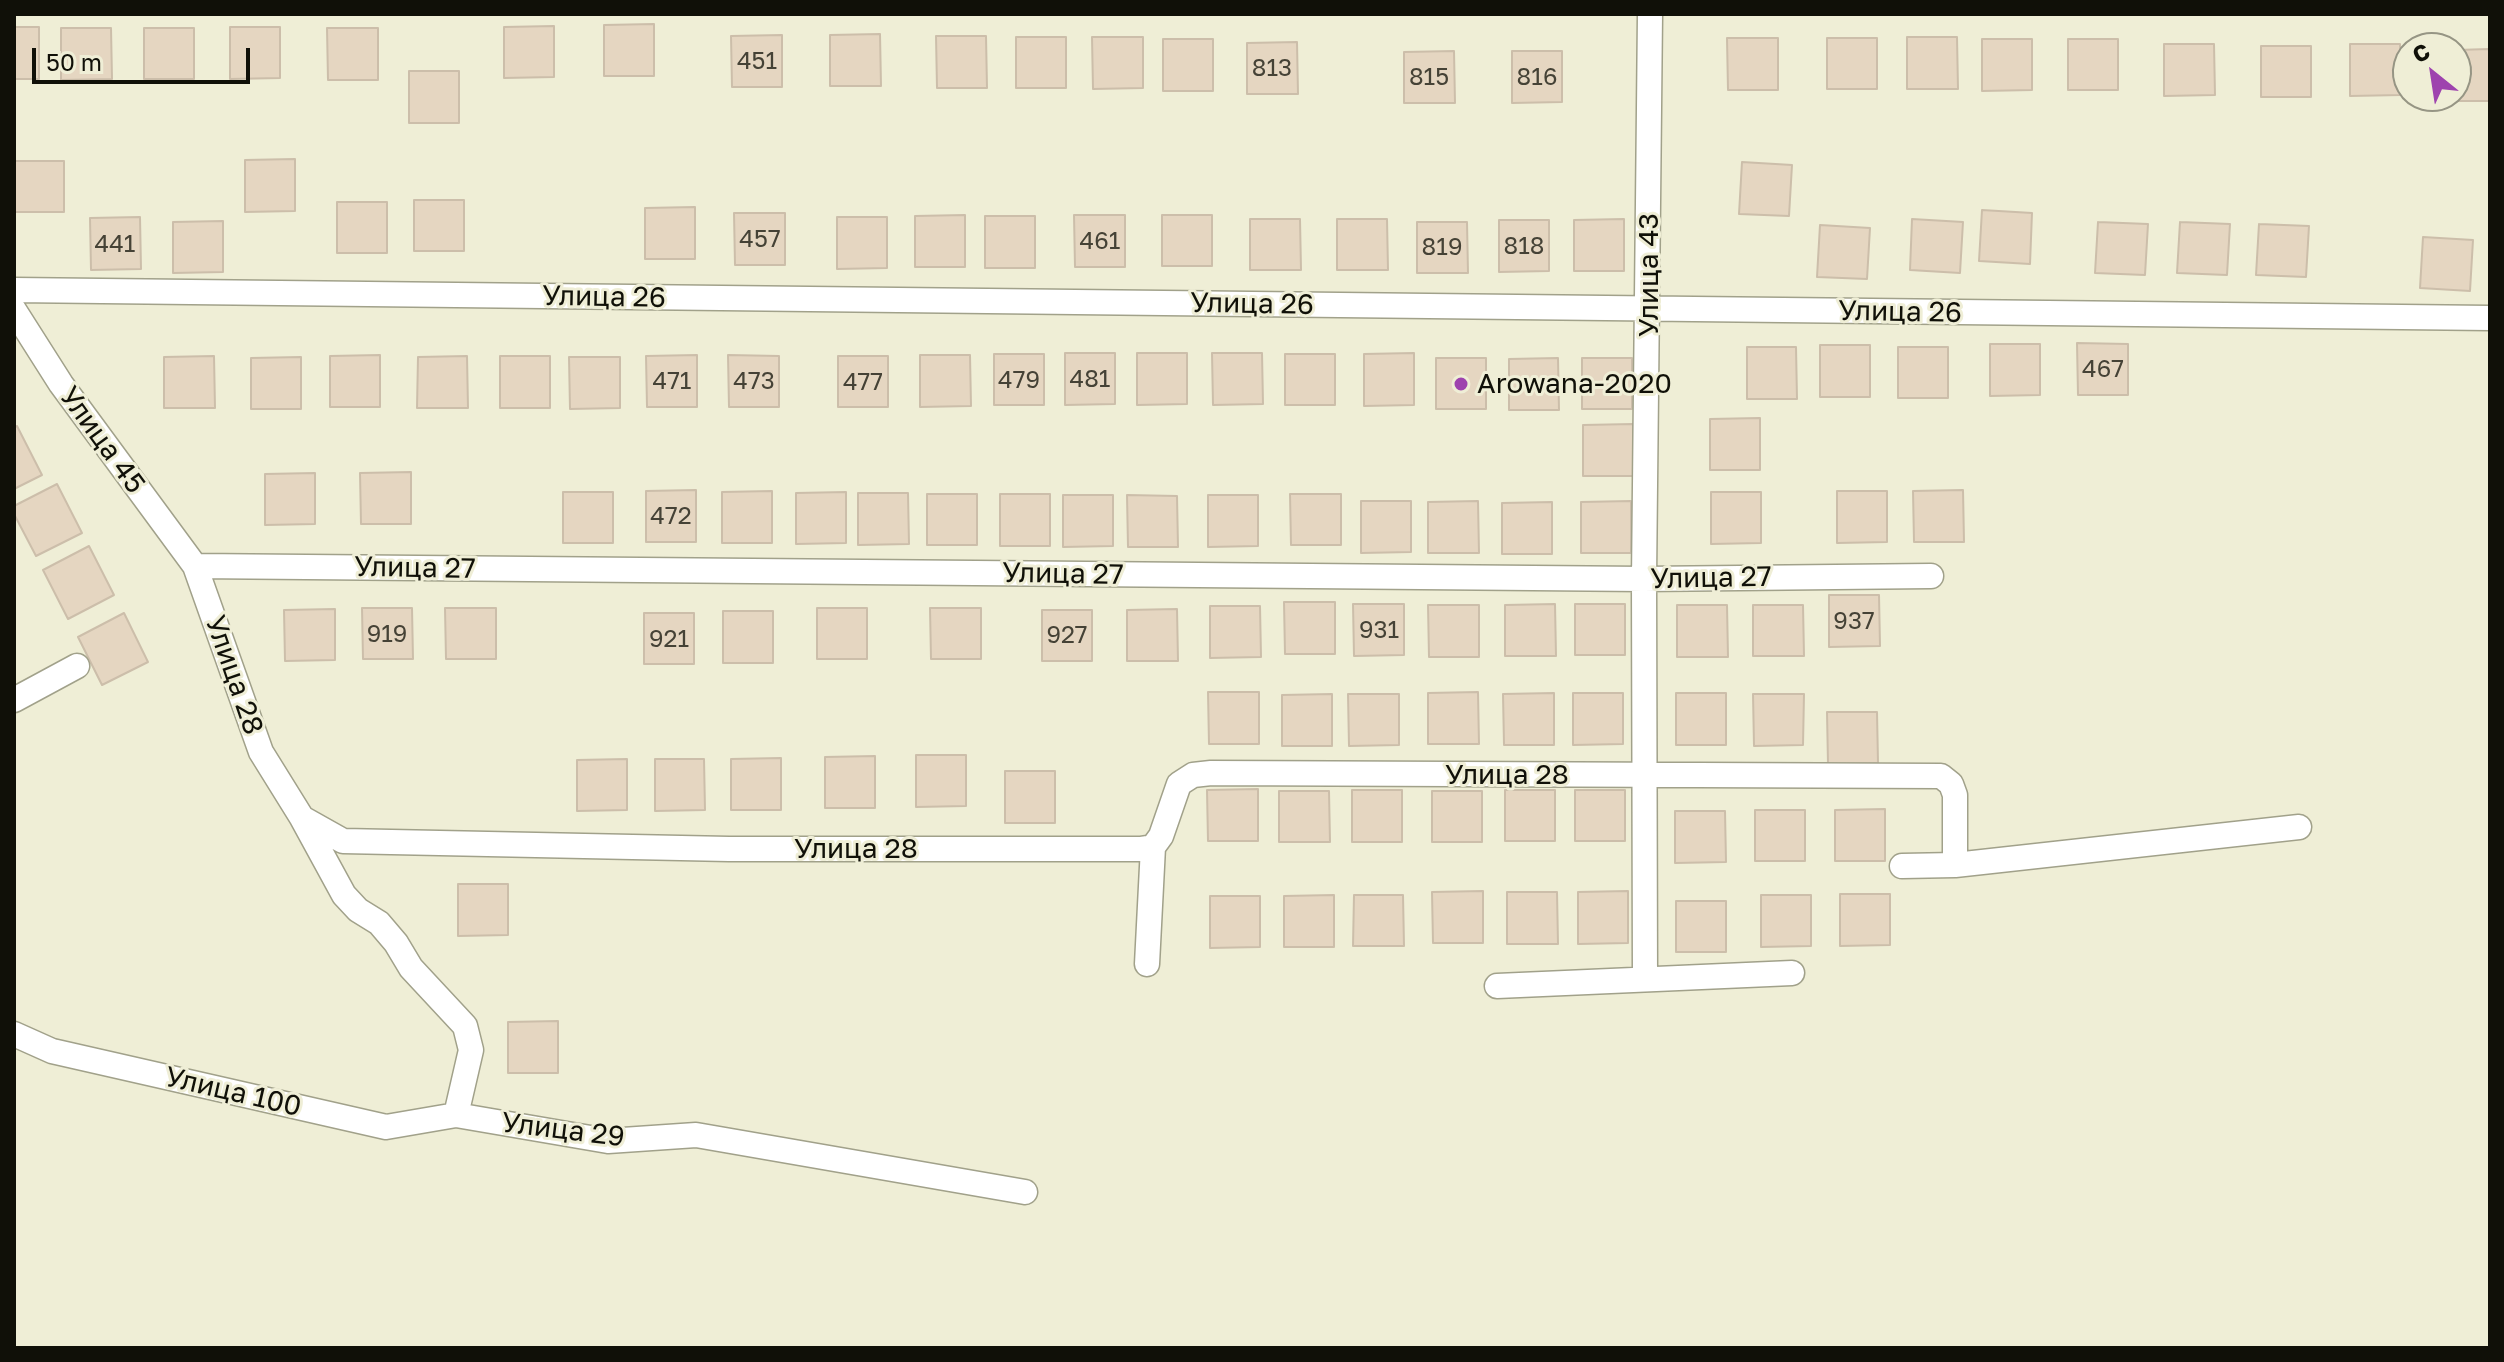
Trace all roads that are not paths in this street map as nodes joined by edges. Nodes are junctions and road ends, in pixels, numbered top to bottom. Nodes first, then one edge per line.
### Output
1 (1650, 14) edge
2 (14, 290) edge
3 (1649, 309) junction
4 (14, 310) edge
5 (2490, 318) edge
6 (195, 566) junction
7 (1931, 576) dead end
8 (1644, 579) junction
9 (77, 666) dead end
10 (14, 700) edge
11 (1646, 776) junction
12 (302, 818) junction
13 (2299, 827) dead end
14 (1153, 847) junction
15 (1955, 865) junction
16 (1902, 866) dead end
17 (1147, 964) dead end
18 (1792, 973) dead end
19 (1645, 979) junction
20 (1497, 986) dead end
21 (14, 1034) edge
22 (456, 1115) junction
23 (1025, 1192) dead end

1 - 3 street, Улица 43
2 - 3 street, Улица 26
3 - 5 street, Улица 26
3 - 8 street, Улица 43
4 - 6 street, Улица 45
6 - 8 street, Улица 27
6 - 12 street, Улица 28
7 - 8 street, Улица 27
8 - 11 street, Улица 43
9 - 10 street
11 - 14 street, Улица 28
11 - 15 street, Улица 28
11 - 19 street, Улица 43
12 - 14 street, Улица 28
12 - 22 street
13 - 15 street
14 - 17 street
15 - 16 street
18 - 19 street
19 - 20 street
21 - 22 street, Улица 100
22 - 23 street, Улица 29

